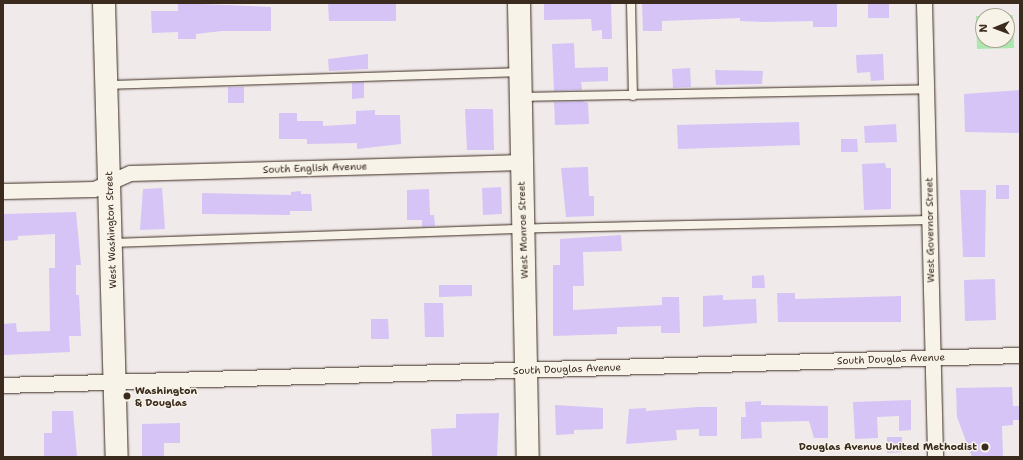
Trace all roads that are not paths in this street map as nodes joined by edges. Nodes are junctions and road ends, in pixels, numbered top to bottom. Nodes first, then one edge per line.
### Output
1 (104, 3) edge
2 (518, 3) edge
3 (631, 3) edge
4 (924, 3) edge
5 (519, 72) junction
6 (107, 85) junction
7 (927, 88) junction
8 (633, 96) junction
9 (520, 97) junction
10 (521, 162) junction
11 (109, 180) junction
12 (3, 191) edge
13 (930, 220) junction
14 (523, 228) junction
15 (111, 243) junction
16 (1020, 355) edge
17 (933, 358) junction
18 (527, 370) junction
19 (115, 382) junction
20 (3, 385) edge
21 (117, 457) edge
22 (528, 457) edge
23 (935, 457) edge

1 - 6 street, West Washington Street
2 - 5 street, West Monroe Street
3 - 8 lane
4 - 7 street, West Governor Street
5 - 6 lane
5 - 9 street, West Monroe Street
6 - 11 street, West Washington Street
7 - 8 lane
7 - 13 street, West Governor Street
8 - 9 lane
9 - 10 street, West Monroe Street
10 - 11 street, South English Avenue
10 - 14 street, West Monroe Street
11 - 12 street, South English Avenue
11 - 15 street, West Washington Street
13 - 14 lane
13 - 17 street, West Governor Street
14 - 15 lane
14 - 18 street, West Monroe Street
15 - 19 street, West Washington Street
16 - 17 street, South Douglas Avenue
17 - 18 street, South Douglas Avenue
17 - 23 street, West Governor Street
18 - 19 street, South Douglas Avenue
18 - 22 street, West Monroe Street
19 - 20 street, South Douglas Avenue
19 - 21 street, West Washington Street

